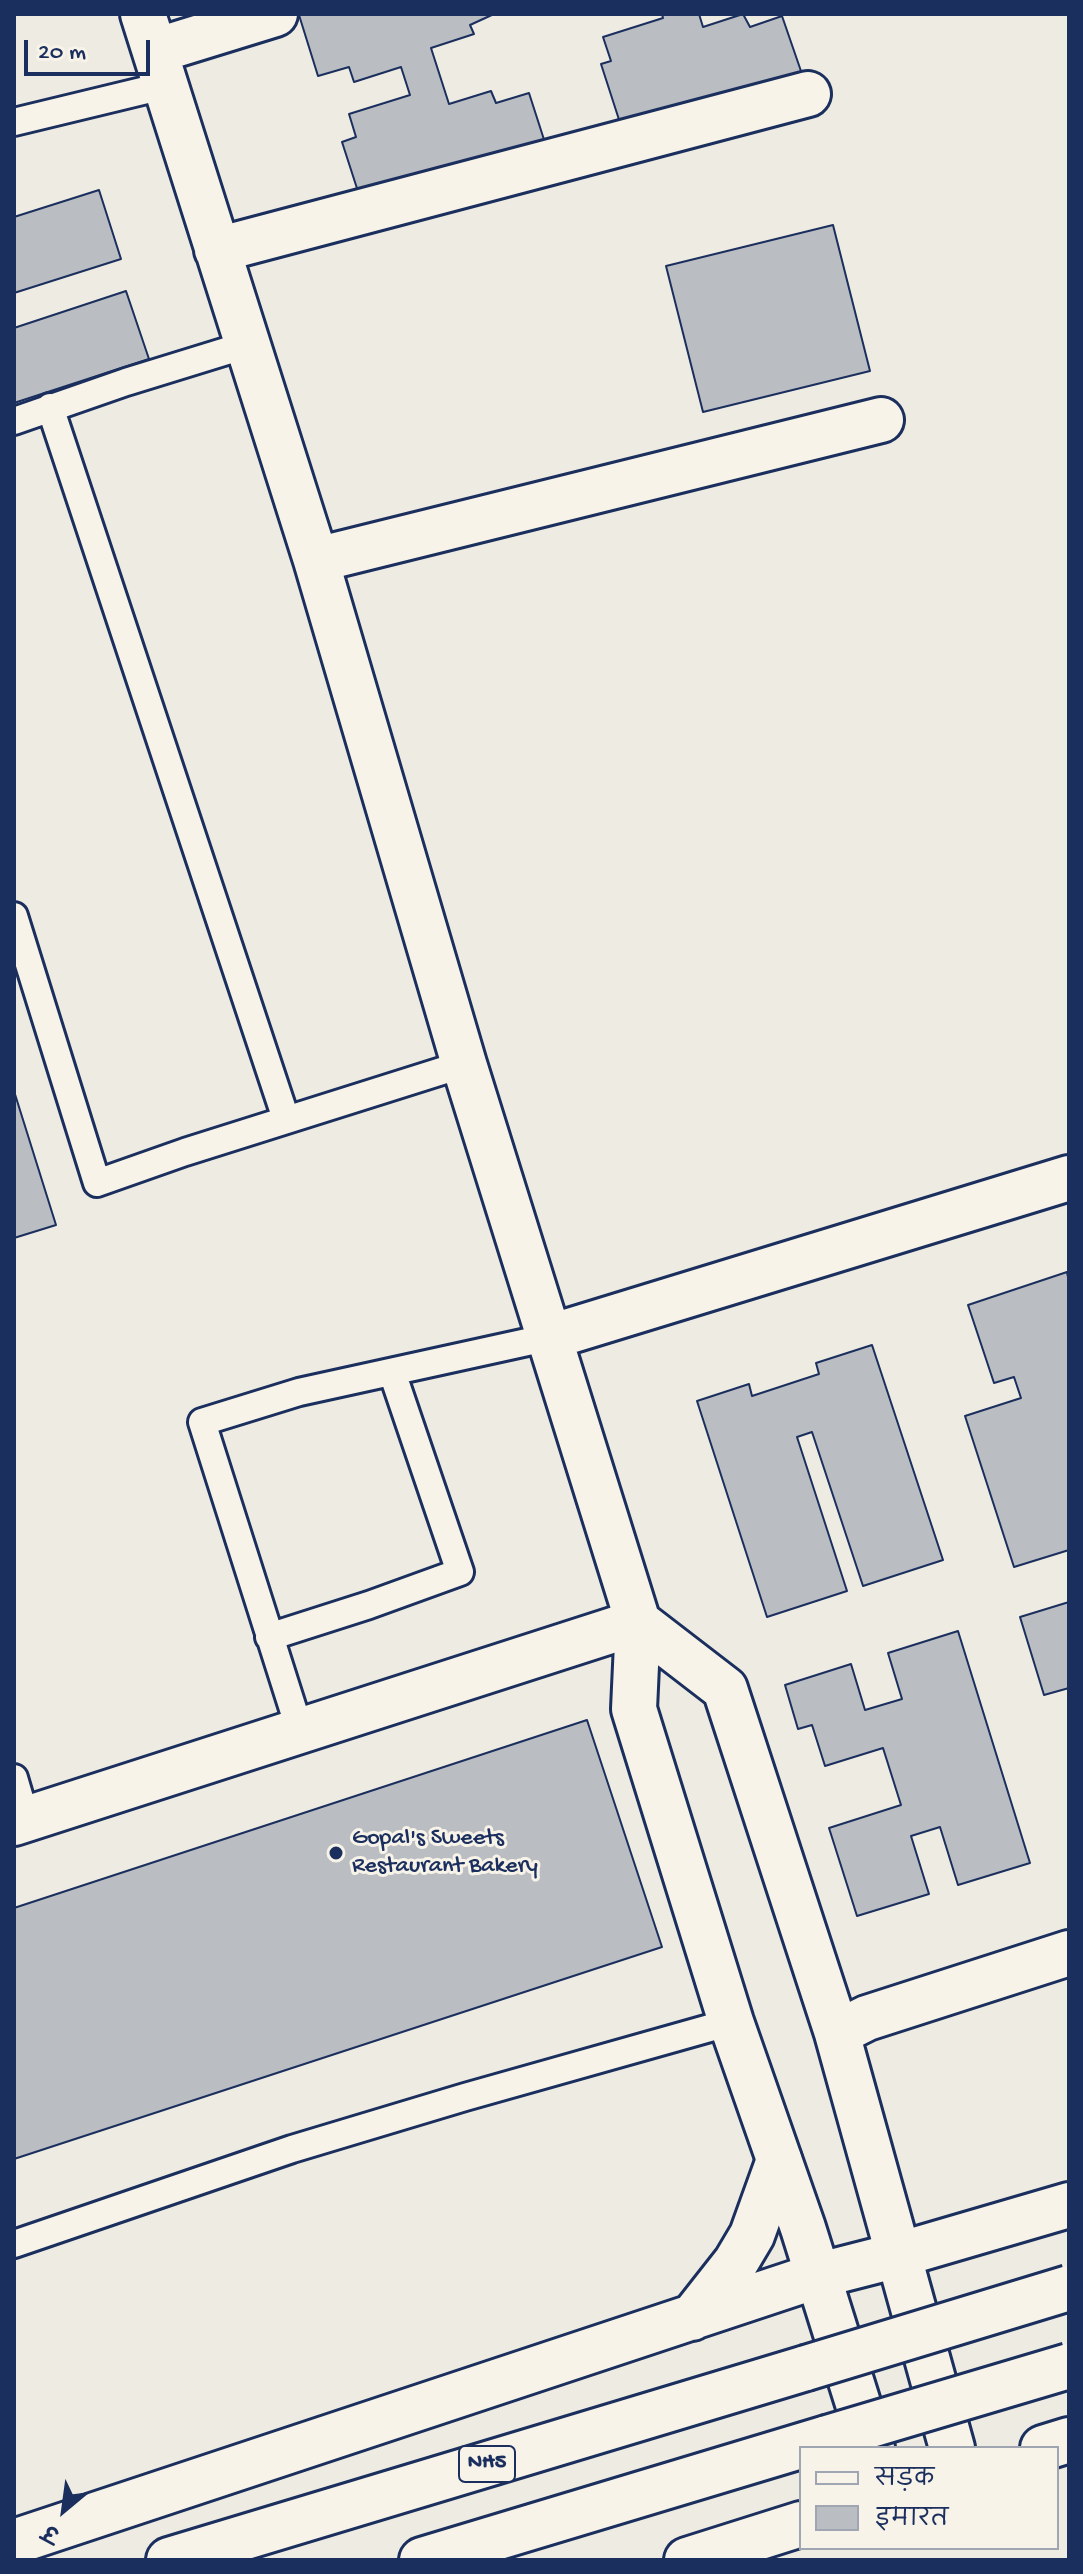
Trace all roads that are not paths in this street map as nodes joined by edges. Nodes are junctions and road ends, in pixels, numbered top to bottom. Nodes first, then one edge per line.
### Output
1 (275, 14) edge
2 (155, 50) edge
3 (808, 94) dead end
4 (14, 122) edge
5 (217, 250) junction
6 (246, 345) junction
7 (50, 407) junction
8 (881, 420) dead end
9 (14, 421) edge
10 (316, 560) junction
11 (14, 916) edge
12 (464, 1064) junction
13 (286, 1119) junction
14 (1069, 1178) edge
15 (550, 1337) junction
16 (392, 1372) junction
17 (638, 1622) junction
18 (269, 1637) junction
19 (300, 1731) junction
20 (14, 1778) edge
21 (20, 1821) edge
22 (1069, 1953) edge
23 (731, 2022) junction
24 (837, 2033) junction
25 (779, 2160) junction
26 (1069, 2205) edge
27 (14, 2244) edge
28 (898, 2255) junction
29 (816, 2276) junction
30 (1069, 2288) edge
31 (692, 2318) junction
32 (1069, 2366) edge
33 (1069, 2440) edge
34 (802, 2446) edge
35 (871, 2446) edge
36 (951, 2446) edge
37 (1050, 2446) edge
38 (799, 2447) edge
39 (799, 2525) edge
40 (14, 2542) edge
41 (169, 2560) edge
42 (422, 2560) edge
43 (687, 2560) edge

1 - 2 main road
2 - 4 lane
2 - 5 main road
3 - 5 main road
5 - 6 main road
6 - 7 lane
6 - 10 main road
7 - 9 lane
7 - 13 lane
8 - 10 main road
10 - 12 main road
11 - 13 lane
12 - 13 lane
12 - 15 main road
14 - 15 main road
15 - 16 lane
15 - 17 main road
16 - 18 lane
16 - 18 lane
17 - 19 main road
17 - 23 main road
17 - 24 main road
18 - 19 lane
19 - 21 main road
20 - 21 lane
22 - 24 main road
23 - 25 main road
23 - 27 lane
24 - 28 main road
25 - 29 main road
25 - 31 main road
26 - 28 main road
28 - 29 main road
28 - 36 main road
29 - 31 main road
29 - 35 main road
30 - 41 main road, NH5, bridge
31 - 40 main road
32 - 34 main road, bridge
33 - 37 main road
38 - 42 main road, bridge
39 - 43 main road

